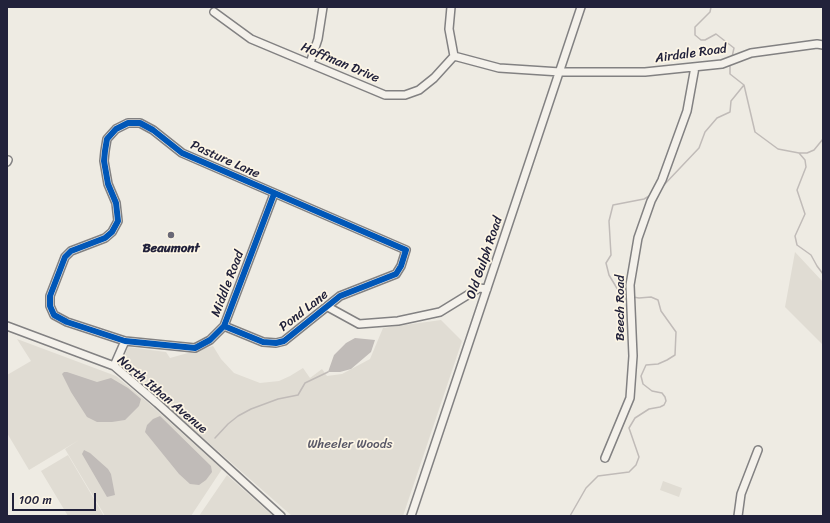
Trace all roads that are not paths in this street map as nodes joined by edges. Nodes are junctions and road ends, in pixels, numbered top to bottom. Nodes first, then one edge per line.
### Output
1 (323, 7) edge
2 (452, 7) edge
3 (581, 7) edge
4 (214, 12) dead end
5 (823, 45) edge
6 (454, 56) junction
7 (310, 63) junction
8 (695, 67) junction
9 (560, 72) junction
10 (274, 194) junction
11 (396, 274) joint
12 (487, 289) junction
13 (328, 307) junction
14 (7, 326) edge
15 (224, 326) junction
16 (125, 341) junction
17 (114, 366) junction
18 (758, 450) dead end
19 (605, 458) dead end
20 (281, 516) edge
21 (411, 516) edge
22 (738, 516) edge

1 - 7 street
2 - 6 street
3 - 9 street, Old Gulph Road
4 - 7 street, Hoffman Drive
5 - 8 street, Airdale Road
6 - 7 street, Hoffman Drive
6 - 9 street, Airdale Road
8 - 9 street, Airdale Road
8 - 19 street, Beech Road
9 - 12 street, Old Gulph Road
10 - 11 street, Pasture Lane
10 - 15 street, Middle Road
10 - 16 street, Pasture Lane
11 - 13 street, Pond Lane
12 - 13 street
12 - 21 street, Old Gulph Road
13 - 15 street, Pond Lane
14 - 17 street, North Ithan Avenue
15 - 16 street, Middle Road
16 - 17 street
17 - 20 street, North Ithan Avenue
18 - 22 street

